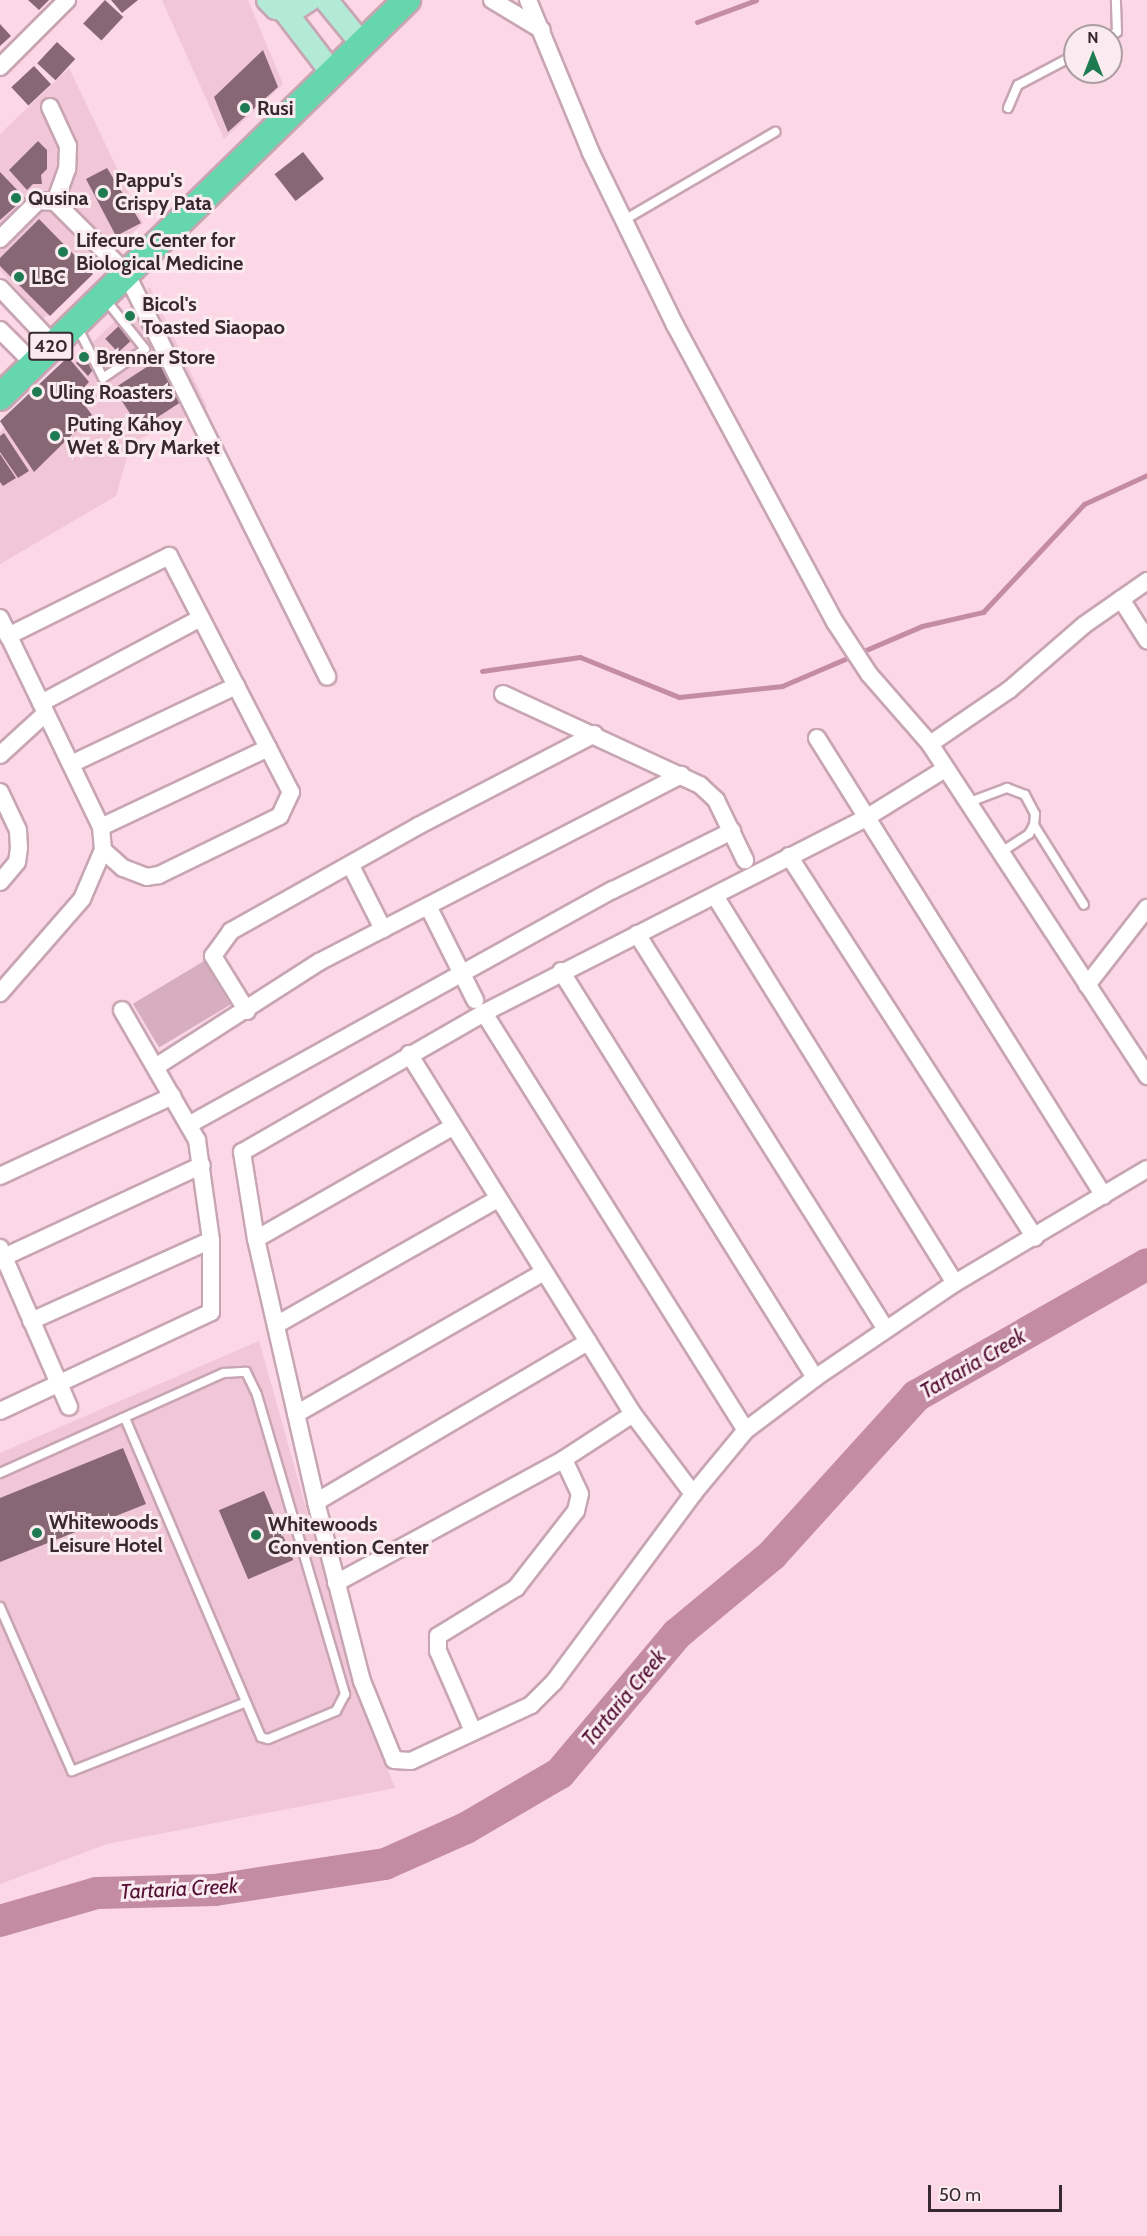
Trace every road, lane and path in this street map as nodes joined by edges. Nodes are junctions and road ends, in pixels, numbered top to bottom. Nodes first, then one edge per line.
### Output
1 (67, 0) edge
2 (309, 0) edge
3 (326, 0) edge
4 (407, 0) edge
5 (492, 0) edge
6 (528, 0) edge
7 (1116, 0) edge
8 (276, 5) edge
9 (1117, 24) edge
10 (542, 30) junction
11 (362, 44) junction
12 (1063, 61) edge
13 (0, 67) edge
14 (333, 74) junction
15 (50, 107) dead end
16 (1008, 108) dead end
17 (775, 132) dead end
18 (55, 202) junction
19 (626, 219) junction
20 (0, 239) edge
21 (126, 273) junction
22 (0, 288) edge
23 (103, 296) junction
24 (75, 323) junction
25 (0, 330) edge
26 (53, 344) junction
27 (34, 364) junction
28 (0, 397) edge
29 (1147, 581) edge
30 (1121, 599) junction
31 (0, 618) edge
32 (201, 618) junction
33 (8, 636) junction
34 (1147, 640) edge
35 (327, 677) dead end
36 (236, 686) junction
37 (503, 694) dead end
38 (44, 708) junction
39 (595, 734) junction
40 (817, 738) dead end
41 (930, 744) junction
42 (268, 748) junction
43 (0, 755) edge
44 (71, 764) junction
45 (945, 769) junction
46 (682, 775) junction
47 (0, 792) edge
48 (967, 803) junction
49 (866, 818) junction
50 (1034, 825) junction
51 (101, 827) junction
52 (732, 831) junction
53 (103, 850) junction
54 (999, 854) junction
55 (789, 856) junction
56 (745, 860) dead end
57 (351, 866) junction
58 (0, 882) edge
59 (715, 896) junction
60 (1084, 906) dead end
61 (429, 908) junction
62 (1147, 908) edge
63 (384, 929) junction
64 (637, 934) junction
65 (561, 972) junction
66 (461, 973) junction
67 (1087, 984) junction
68 (0, 993) edge
69 (479, 1007) junction
70 (122, 1010) dead end
71 (247, 1011) junction
72 (409, 1054) junction
73 (1142, 1055) edge
74 (157, 1066) junction
75 (1147, 1076) edge
76 (172, 1096) junction
77 (190, 1124) junction
78 (452, 1127) junction
79 (202, 1165) junction
80 (1147, 1169) edge
81 (0, 1176) edge
82 (1104, 1196) junction
83 (498, 1199) junction
84 (1035, 1238) junction
85 (256, 1239) junction
86 (211, 1240) junction
87 (2, 1252) edge
88 (544, 1272) junction
89 (955, 1283) junction
90 (31, 1321) junction
91 (276, 1325) junction
92 (886, 1329) junction
93 (588, 1342) junction
94 (815, 1378) junction
95 (59, 1383) junction
96 (69, 1407) dead end
97 (0, 1411) edge
98 (296, 1414) junction
99 (633, 1414) junction
100 (126, 1420) junction
101 (746, 1430) junction
102 (564, 1459) junction
103 (0, 1473) edge
104 (693, 1494) junction
105 (316, 1502) junction
106 (336, 1583) junction
107 (0, 1607) edge
108 (244, 1703) junction
109 (473, 1731) junction

1 - 13 street
2 - 8 street
3 - 11 street
4 - 11 main road, 420
5 - 10 street
6 - 10 street
7 - 9 lane
8 - 14 street
10 - 19 street
11 - 14 main road, 420
12 - 16 lane
14 - 21 main road, 420
15 - 18 street
17 - 19 lane
18 - 20 street
18 - 21 street
19 - 41 street
21 - 23 main road, 420
21 - 35 street
22 - 26 street
23 - 24 main road, 420
23 - 24 lane
24 - 26 main road, 420
25 - 27 street
26 - 27 main road, 420
27 - 28 main road, 420
29 - 30 street
30 - 34 street
30 - 41 street
31 - 33 street
32 - 33 street
32 - 36 street
32 - 38 street
33 - 38 street
36 - 42 street
36 - 44 street
37 - 39 street
38 - 43 street
38 - 44 street
39 - 46 street
39 - 57 street
40 - 49 street
41 - 45 street
42 - 51 street
42 - 53 street
44 - 51 street
45 - 48 street
45 - 49 street
46 - 52 street
46 - 61 street
47 - 58 street
48 - 50 lane
48 - 54 street
49 - 55 street
49 - 82 street
50 - 54 lane
50 - 60 lane
51 - 53 street
52 - 56 street
52 - 66 street
53 - 68 street
54 - 67 street
55 - 59 street
55 - 84 street
57 - 63 street
57 - 71 street
59 - 64 street
59 - 89 street
61 - 63 street
61 - 66 street
62 - 67 street
63 - 71 street
64 - 65 street
64 - 92 street
65 - 69 street
65 - 94 street
66 - 69 street
66 - 77 street
67 - 73 street
69 - 72 street
69 - 101 street
70 - 74 street
71 - 74 street
72 - 78 street
72 - 85 street
73 - 75 street
74 - 76 street
76 - 77 street
76 - 81 street
77 - 79 street
78 - 83 street
78 - 85 street
79 - 86 street
79 - 87 street
80 - 82 street
82 - 84 street
83 - 88 street
83 - 91 street
84 - 89 street
85 - 91 street
86 - 90 street
86 - 95 street
87 - 90 street
88 - 93 street
88 - 98 street
89 - 92 street
90 - 95 street
91 - 98 street
92 - 94 street
93 - 99 street
93 - 105 street
94 - 101 street
95 - 96 street
95 - 97 street
98 - 105 street
99 - 102 street
99 - 104 street
100 - 103 lane
100 - 108 lane
100 - 108 lane
101 - 104 street
102 - 106 street
102 - 109 street
104 - 109 street
105 - 106 street
106 - 109 street
107 - 108 lane

